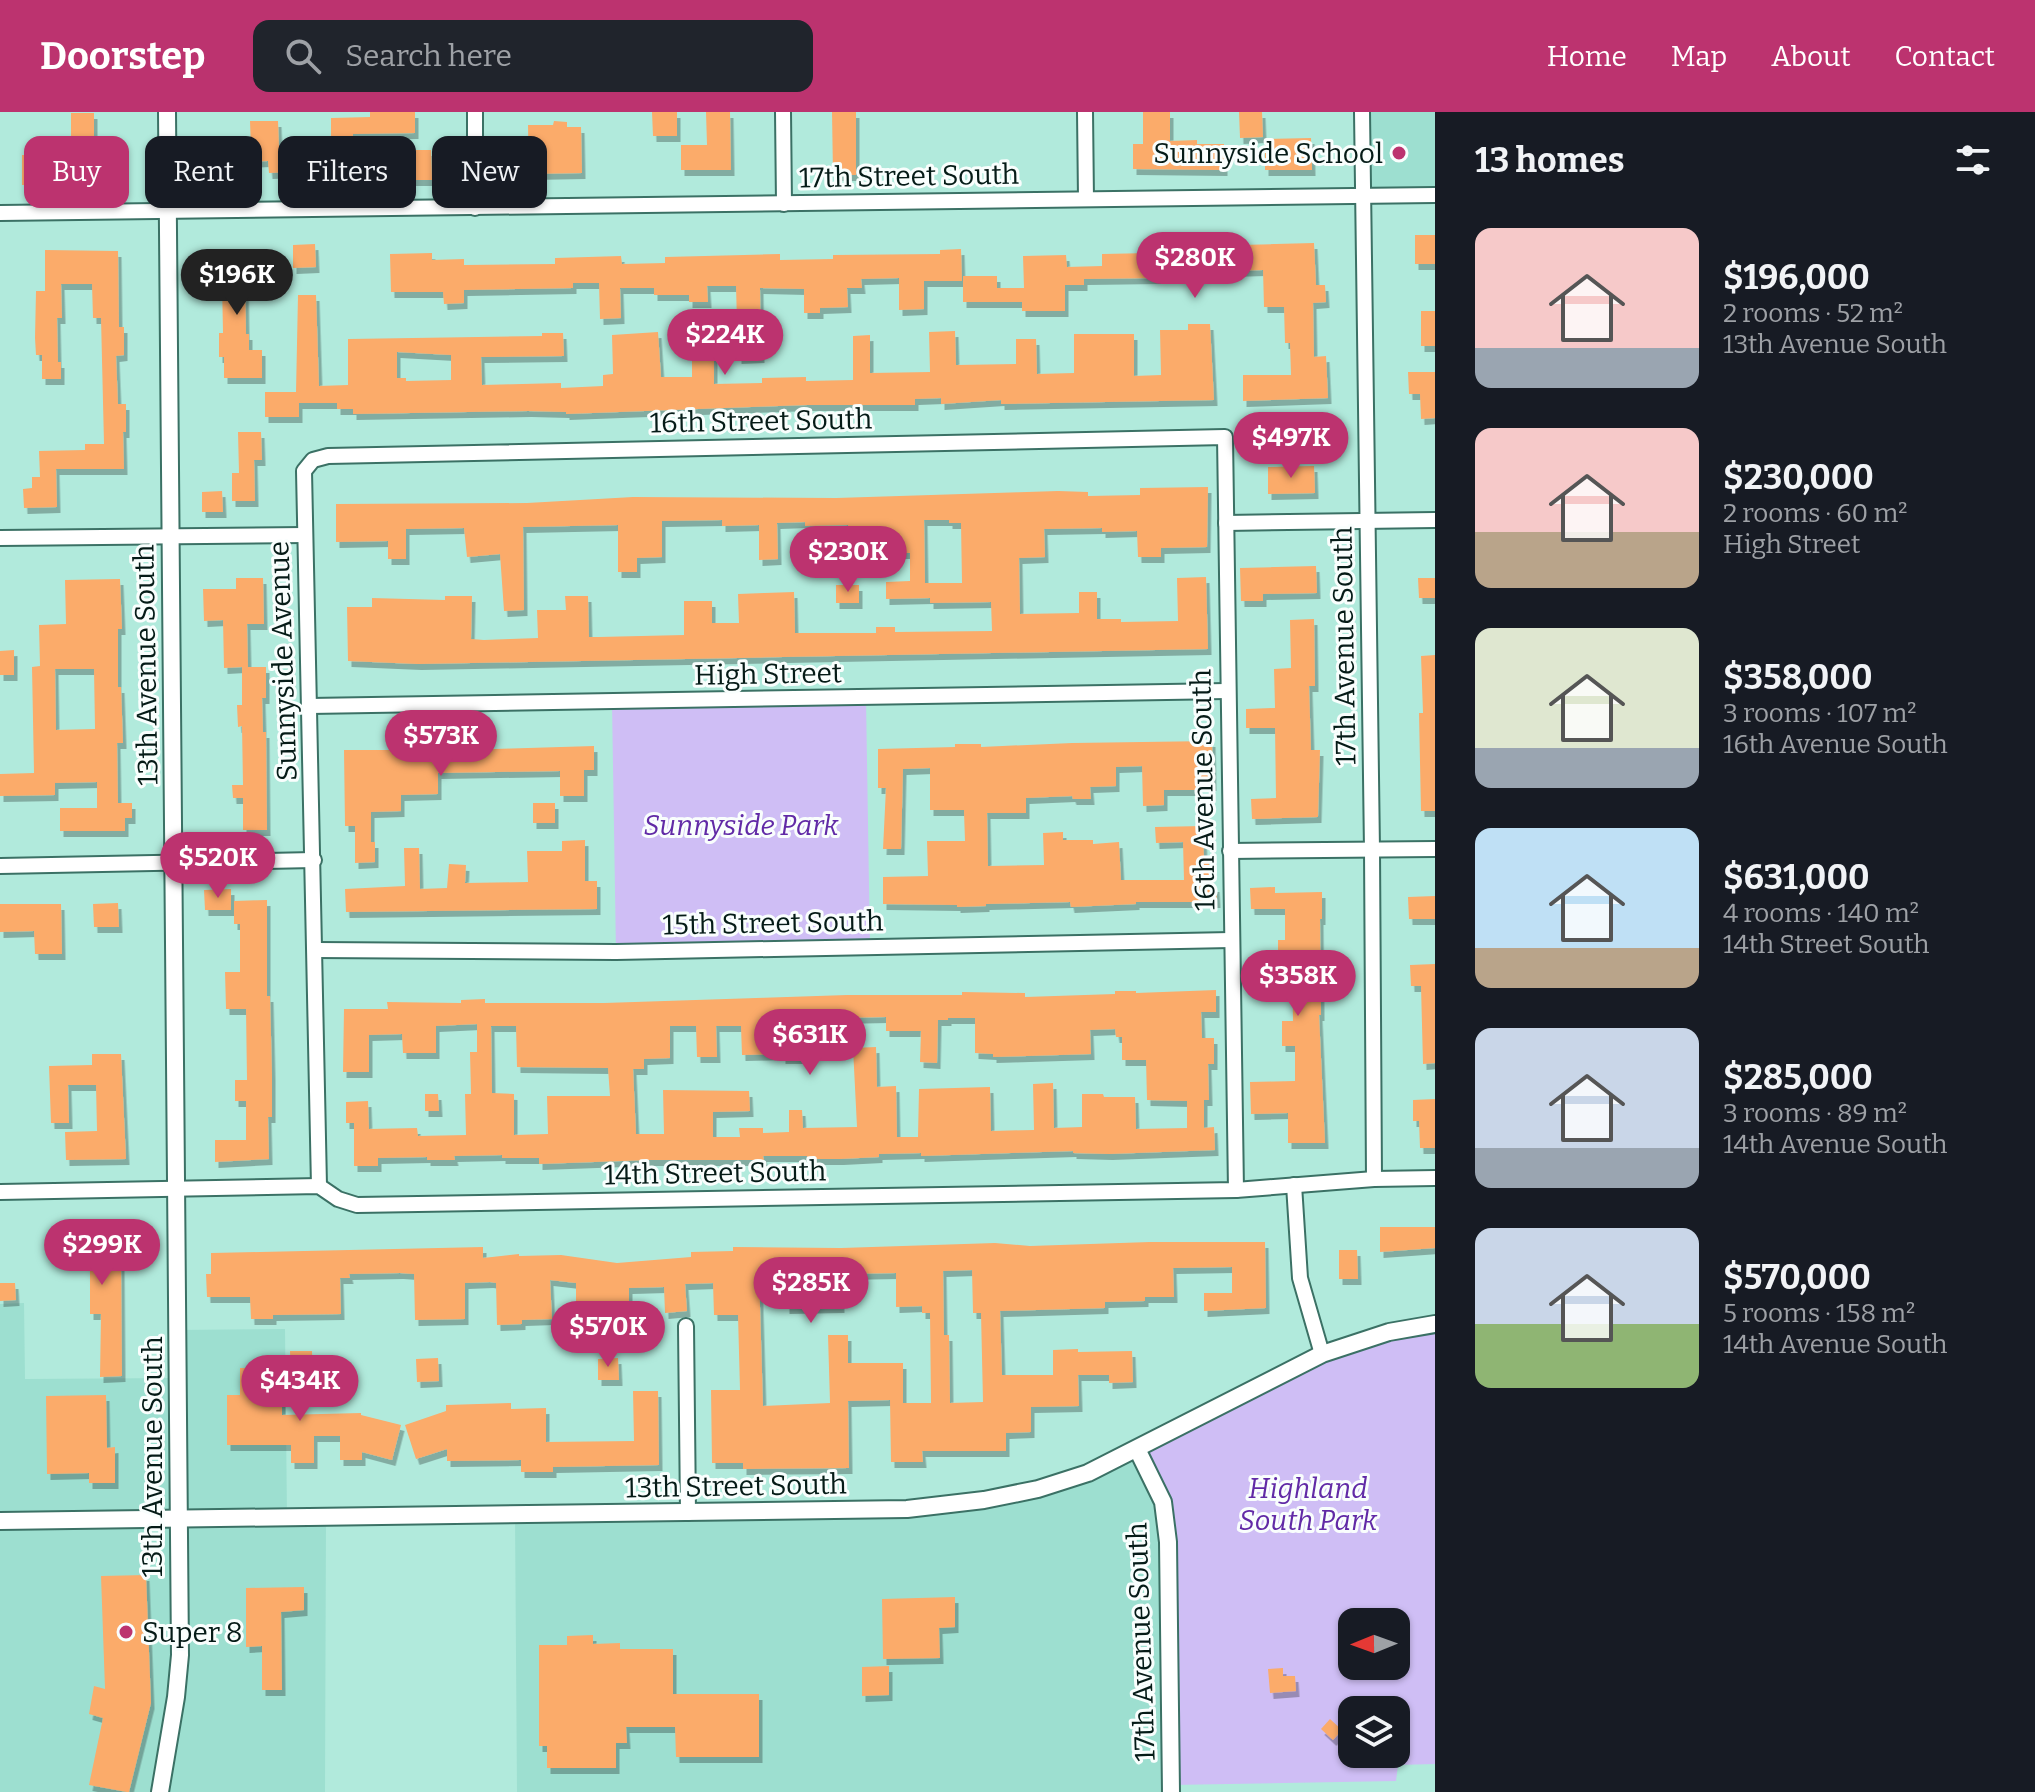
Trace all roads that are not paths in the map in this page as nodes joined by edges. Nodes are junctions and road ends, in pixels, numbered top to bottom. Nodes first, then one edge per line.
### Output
1 (167, 112) edge
2 (475, 112) edge
3 (783, 112) edge
4 (1085, 112) edge
5 (1362, 112) edge
6 (475, 136) edge
7 (1435, 195) edge
8 (1363, 196) junction
9 (1086, 199) junction
10 (784, 204) junction
11 (547, 207) edge
12 (475, 208) edge
13 (168, 211) junction
14 (0, 213) edge
15 (1225, 437) joint
16 (304, 471) joint
17 (1435, 520) edge
18 (1368, 521) junction
19 (1226, 523) junction
20 (305, 535) junction
21 (171, 536) junction
22 (0, 538) edge
23 (1227, 691) junction
24 (310, 706) junction
25 (1435, 849) edge
26 (1372, 850) junction
27 (1230, 851) junction
28 (314, 860) junction
29 (174, 862) junction
30 (0, 866) edge
31 (1231, 940) junction
32 (316, 950) junction
33 (1435, 1178) edge
34 (1374, 1179) junction
35 (1294, 1185) junction
36 (319, 1186) junction
37 (177, 1190) junction
38 (1236, 1190) junction
39 (0, 1192) edge
40 (1435, 1324) edge
41 (686, 1326) dead end
42 (1322, 1354) junction
43 (1137, 1449) junction
44 (688, 1513) junction
45 (178, 1519) junction
46 (0, 1521) edge
47 (160, 1792) edge
48 (1171, 1792) edge

1 - 13 street, 13th Avenue South
2 - 6 street
3 - 10 street
4 - 9 street
5 - 8 street, 17th Avenue South
7 - 8 street, 17th Street South
8 - 9 street, 17th Street South
8 - 18 street, 17th Avenue South
9 - 10 street, 17th Street South
10 - 11 street, 17th Street South
12 - 13 street, 17th Street South
13 - 14 street, 17th Street South
13 - 21 street, 13th Avenue South
15 - 16 street, 16th Street South
15 - 19 street, 16th Avenue South
16 - 20 street, Sunnyside Avenue
17 - 18 street
18 - 19 street
18 - 26 street, 17th Avenue South
19 - 23 street, 16th Avenue South
20 - 21 street
20 - 24 street, Sunnyside Avenue
21 - 22 street
21 - 29 street, 13th Avenue South
23 - 24 street, High Street
23 - 27 street, 16th Avenue South
24 - 28 street, Sunnyside Avenue
25 - 26 street
26 - 27 street
26 - 34 street, 17th Avenue South
27 - 31 street, 16th Avenue South
28 - 29 street
28 - 32 street, Sunnyside Avenue
29 - 30 street
29 - 37 street, 13th Avenue South
31 - 32 street, 15th Street South
31 - 38 street, 16th Avenue South
32 - 36 street, Sunnyside Avenue
33 - 34 street, 14th Street South
34 - 35 street, 14th Street South
35 - 38 street, 14th Street South
35 - 42 street
36 - 37 street, 14th Street South
36 - 38 street, 14th Street South
37 - 39 street, 14th Street South
37 - 45 street, 13th Avenue South
40 - 42 street, 13th Street South
41 - 44 street
42 - 43 street, 13th Street South
43 - 44 street, 13th Street South
43 - 48 street, 17th Avenue South
44 - 45 street, 13th Street South
45 - 46 street, 13th Street South
45 - 47 street, 13th Avenue South

